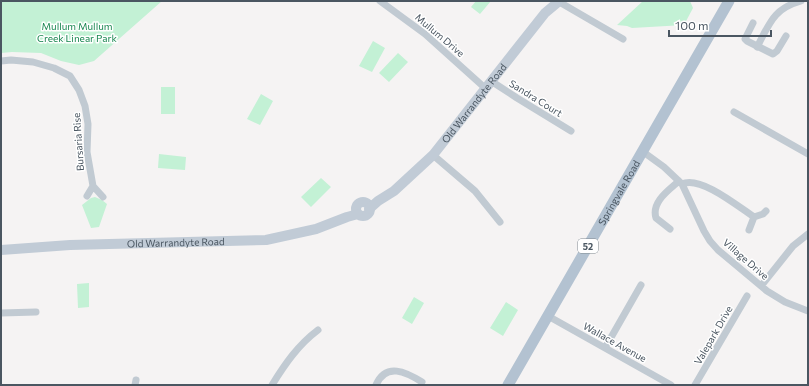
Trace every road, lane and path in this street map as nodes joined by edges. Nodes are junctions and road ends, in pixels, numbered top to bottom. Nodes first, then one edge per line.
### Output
1 (380, 1) edge
2 (729, 1) edge
3 (801, 1) edge
4 (558, 2) edge
5 (790, 3) edge
6 (753, 23) dead end
7 (786, 36) dead end
8 (623, 39) dead end
9 (757, 46) junction
10 (1, 61) edge
11 (488, 84) junction
12 (734, 112) dead end
13 (571, 131) dead end
14 (642, 151) junction
15 (808, 154) edge
16 (433, 155) junction
17 (680, 182) junction
18 (93, 186) junction
19 (87, 196) dead end
20 (103, 197) dead end
21 (766, 211) dead end
22 (754, 218) junction
23 (500, 222) dead end
24 (670, 229) dead end
25 (749, 230) dead end
26 (808, 234) edge
27 (1, 250) edge
28 (641, 285) dead end
29 (761, 286) junction
30 (747, 296) dead end
31 (808, 311) edge
32 (36, 312) dead end
33 (1, 313) edge
34 (548, 316) junction
35 (318, 330) dead end
36 (605, 348) junction
37 (422, 382) dead end
38 (272, 385) edge
39 (376, 385) edge
40 (508, 385) edge
41 (671, 385) edge
42 (695, 385) edge

1 - 11 street, Mullum Drive
2 - 14 main road, Springvale Road / 52
3 - 5 street
4 - 8 street
4 - 11 main road, Old Warrandyte Road
5 - 9 street
6 - 9 street
7 - 9 street
10 - 18 street, Bursaria Rise
11 - 13 street, Sandra Court
11 - 16 main road, Old Warrandyte Road
12 - 15 street
14 - 17 street, Village Drive
14 - 34 main road, Springvale Road / 52
16 - 23 street
16 - 27 main road, Old Warrandyte Road
17 - 22 street
17 - 24 street
17 - 29 street, Village Drive
18 - 19 street
18 - 20 street
21 - 22 street
22 - 25 street
26 - 29 street
28 - 36 street
29 - 31 street, Village Drive
30 - 42 street, Valepark Drive
32 - 33 street
34 - 36 street, Wallace Avenue
34 - 40 main road, Springvale Road / 52
35 - 38 street
36 - 41 street, Wallace Avenue
37 - 39 street

